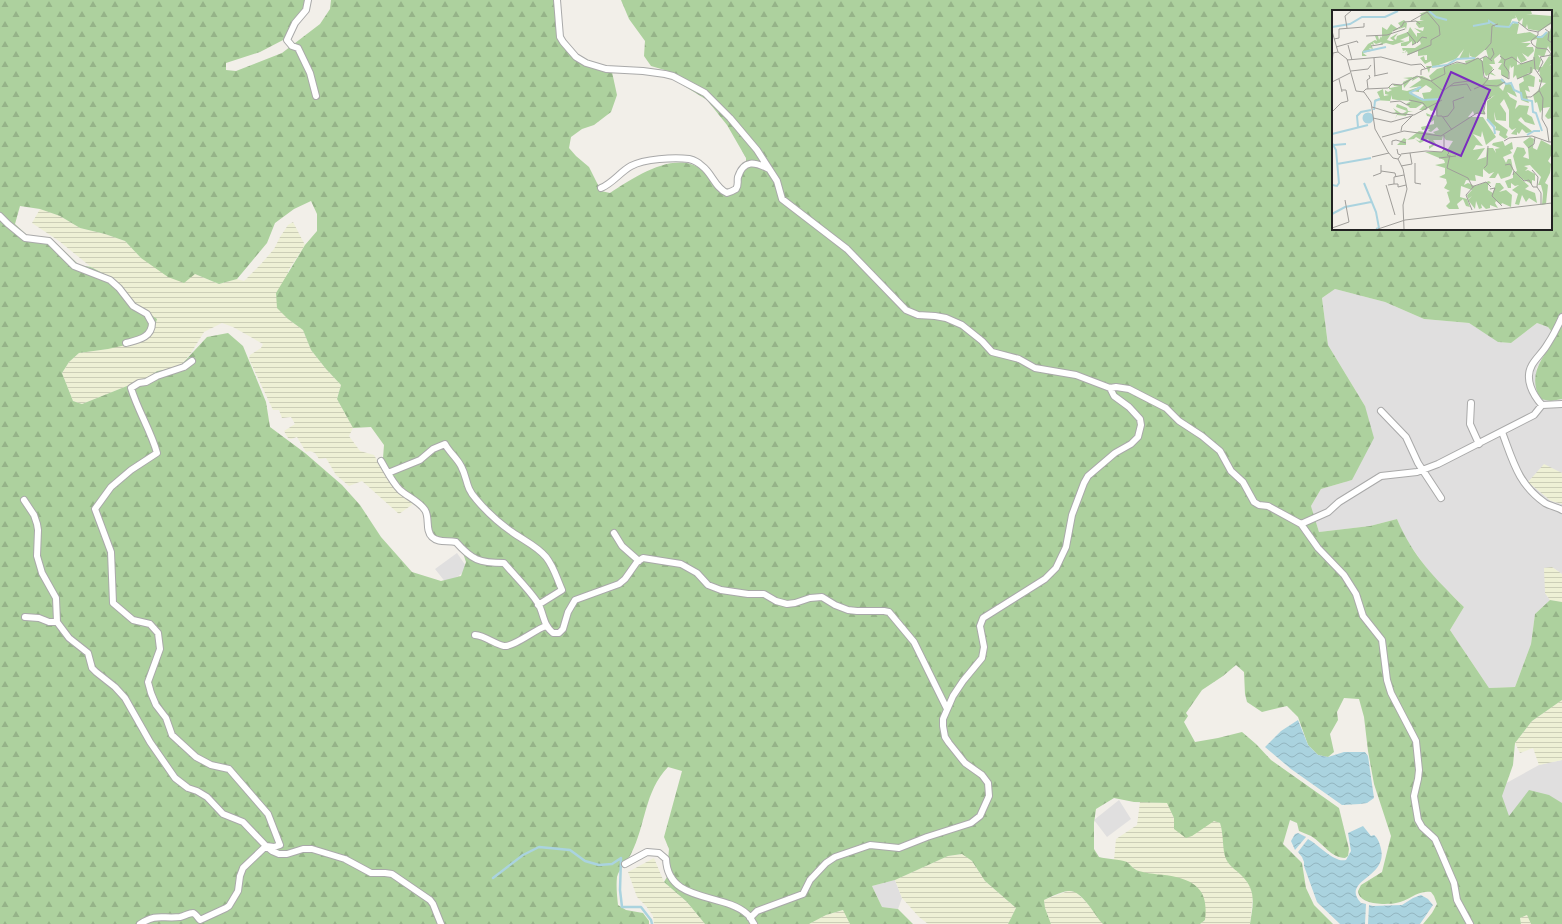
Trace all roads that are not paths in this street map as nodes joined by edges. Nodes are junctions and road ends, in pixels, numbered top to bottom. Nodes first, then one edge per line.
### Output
1 (308, 0) edge
2 (556, 0) edge
3 (316, 96) dead end
4 (769, 169) junction
5 (601, 188) dead end
6 (0, 216) edge
7 (1562, 317) edge
8 (126, 342) dead end
9 (192, 361) dead end
10 (1110, 388) junction
11 (1471, 404) dead end
12 (1562, 404) edge
13 (1542, 405) junction
14 (1381, 410) dead end
15 (1502, 432) junction
16 (1479, 444) junction
17 (382, 461) dead end
18 (1423, 470) junction
19 (388, 473) junction
20 (1441, 498) dead end
21 (24, 500) dead end
22 (1562, 510) edge
23 (1301, 524) junction
24 (614, 533) dead end
25 (639, 561) junction
26 (538, 605) junction
27 (25, 617) dead end
28 (57, 622) junction
29 (546, 626) junction
30 (475, 635) dead end
31 (947, 709) junction
32 (266, 846) junction
33 (625, 864) dead end
34 (750, 918) junction
35 (140, 924) edge
36 (441, 924) edge
37 (754, 924) edge
38 (1470, 924) edge

1 - 3 street
2 - 4 street
4 - 5 street
4 - 10 street
6 - 8 street
7 - 13 street
9 - 32 street
10 - 23 street
10 - 31 street
11 - 16 street
12 - 13 street
13 - 15 street
14 - 18 street
15 - 16 street
15 - 22 street
16 - 18 street
17 - 19 street
18 - 20 street
18 - 23 street
19 - 26 street
19 - 26 street
21 - 28 street
23 - 38 street
24 - 25 street
25 - 29 street
25 - 31 street
26 - 29 street
27 - 28 street
28 - 32 street
29 - 30 street
31 - 34 street
32 - 35 street
32 - 36 street
33 - 34 street
34 - 37 street

